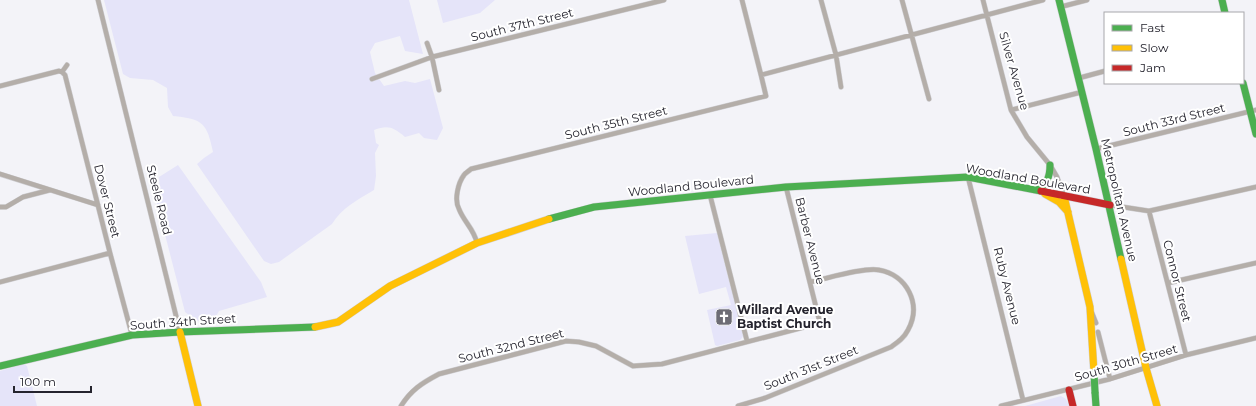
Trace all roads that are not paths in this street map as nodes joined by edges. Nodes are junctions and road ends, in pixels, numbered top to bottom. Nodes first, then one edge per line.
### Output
1 (98, 0) edge
2 (663, 0) edge
3 (742, 0) edge
4 (821, 0) edge
5 (902, 0) edge
6 (983, 0) edge
7 (1043, 0) edge
8 (1087, 0) edge
9 (1222, 0) edge
10 (1060, 4) edge
11 (1225, 12) edge
12 (987, 15) junction
13 (911, 35) junction
14 (427, 43) dead end
15 (836, 55) junction
16 (432, 57) junction
17 (67, 65) dead end
18 (1104, 71) edge
19 (62, 72) junction
20 (762, 75) junction
21 (1079, 78) junction
22 (372, 80) dead end
23 (1243, 84) edge
24 (0, 86) edge
25 (841, 87) dead end
26 (439, 90) dead end
27 (1082, 92) junction
28 (929, 99) dead end
29 (1011, 110) junction
30 (1253, 110) edge
31 (1256, 134) edge
32 (1096, 149) junction
33 (1050, 165) junction
34 (0, 174) edge
35 (968, 177) junction
36 (786, 187) junction
37 (1256, 187) edge
38 (50, 190) junction
39 (1037, 190) junction
40 (710, 195) junction
41 (1064, 196) junction
42 (98, 205) junction
43 (1110, 205) junction
44 (0, 207) edge
45 (1149, 211) junction
46 (1068, 212) junction
47 (477, 243) junction
48 (110, 253) junction
49 (1256, 263) edge
50 (0, 282) edge
51 (810, 282) junction
52 (1168, 283) junction
53 (1090, 307) junction
54 (820, 323) joint
55 (1096, 323) dead end
56 (300, 328) joint
57 (180, 332) junction
58 (1098, 332) dead end
59 (132, 335) junction
60 (1256, 338) edge
61 (747, 341) junction
62 (1186, 355) junction
63 (0, 366) edge
64 (1146, 368) junction
65 (1110, 379) junction
66 (1069, 390) junction
67 (1024, 400) junction
68 (197, 406) edge
69 (401, 406) edge
70 (738, 406) edge
71 (1001, 406) edge
72 (1074, 406) edge
73 (1096, 406) edge
74 (1157, 406) edge

1 - 57 street, Steele Road
2 - 16 street, South 37th Street
3 - 20 street
4 - 15 street
5 - 13 street
6 - 12 street, Silver Avenue
7 - 12 street
8 - 10 street
9 - 11 street
10 - 21 street, Metropolitan Avenue
12 - 13 street
12 - 29 street, Silver Avenue
13 - 15 street
13 - 28 street
14 - 16 street
15 - 20 street
15 - 25 street
16 - 22 street, South 37th Street
16 - 26 street
17 - 19 street
18 - 21 street
19 - 24 street
19 - 42 street, Dover Street
20 - 47 street, South 35th Street
21 - 27 street, Metropolitan Avenue
23 - 30 street
27 - 29 street
27 - 32 street, Metropolitan Avenue
29 - 33 street, Silver Avenue
30 - 31 street
30 - 32 street, South 33rd Street
32 - 43 street, Metropolitan Avenue
33 - 39 street
33 - 41 street, Silver Avenue
34 - 38 street
35 - 36 street, Woodland Boulevard
35 - 39 street, Woodland Boulevard
35 - 67 street, Ruby Avenue
36 - 40 street, Woodland Boulevard
36 - 51 street, Barber Avenue
37 - 45 street
38 - 42 street
38 - 44 street
39 - 41 street, Woodland Boulevard
39 - 46 street
40 - 47 street, Woodland Boulevard
40 - 61 street
41 - 43 street, Woodland Boulevard
41 - 46 street, Silver Avenue
42 - 48 street, Dover Street
43 - 45 street
43 - 64 street, Metropolitan Avenue
45 - 52 street, Connor Street
46 - 53 street, Silver Avenue
47 - 56 street, Woodland Boulevard
48 - 50 street
48 - 59 street, Dover Street
49 - 52 street
51 - 54 street, Barber Avenue
51 - 70 street, South 31st Street
52 - 62 street, Connor Street
53 - 55 street, Silver Avenue
53 - 73 street, bridge
54 - 61 street, South 32nd Street
56 - 57 street, South 34th Street
57 - 59 street, South 34th Street
57 - 68 street, Steele Road
58 - 65 street
59 - 63 street, South 34th Street
60 - 62 street, South 30th Street
61 - 69 street, South 32nd Street
62 - 64 street, South 30th Street
64 - 65 street, South 30th Street
64 - 74 street, Metropolitan Avenue
65 - 66 street, South 30th Street
66 - 67 street, South 30th Street
66 - 72 street
67 - 71 street, South 30th Street

